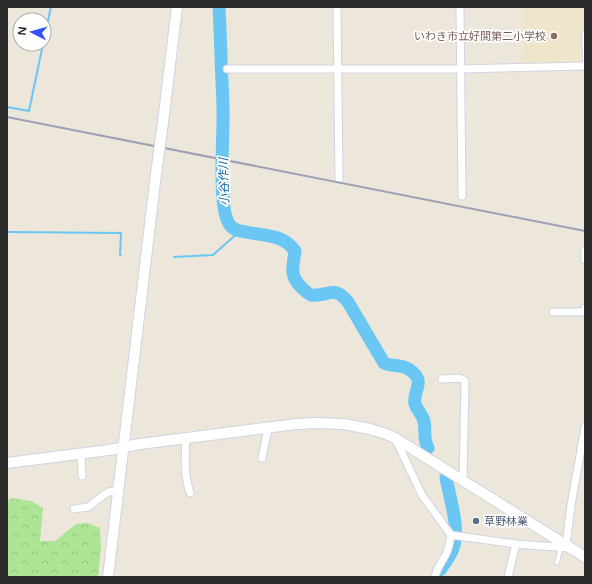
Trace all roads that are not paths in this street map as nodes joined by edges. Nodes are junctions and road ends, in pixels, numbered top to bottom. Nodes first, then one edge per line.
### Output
1 (177, 7) edge
2 (337, 7) edge
3 (460, 7) edge
4 (584, 32) dead end
5 (585, 66) edge
6 (337, 68) junction
7 (227, 69) dead end
8 (461, 69) junction
9 (339, 179) dead end
10 (462, 196) dead end
11 (585, 250) edge
12 (585, 260) edge
13 (585, 308) edge
14 (553, 312) dead end
15 (442, 379) dead end
16 (585, 426) edge
17 (268, 428) junction
18 (186, 438) junction
19 (395, 438) junction
20 (123, 448) junction
21 (81, 454) junction
22 (262, 458) dead end
23 (7, 463) edge
24 (82, 476) dead end
25 (463, 481) junction
26 (118, 490) junction
27 (190, 493) dead end
28 (74, 509) dead end
29 (454, 536) junction
30 (516, 544) junction
31 (566, 547) junction
32 (585, 557) edge
33 (557, 562) dead end
34 (108, 577) edge
35 (435, 577) edge
36 (508, 577) edge

1 - 20 street, bridge
2 - 6 street
3 - 8 street
4 - 5 lane
5 - 8 street
6 - 7 street
6 - 8 street
6 - 9 street
8 - 10 street
11 - 12 street
13 - 14 street
15 - 25 street
16 - 31 street
17 - 18 street
17 - 19 street
17 - 22 street
18 - 20 street
18 - 27 street
19 - 25 street
19 - 29 street
20 - 21 street
20 - 26 street
21 - 23 street
21 - 24 street
25 - 31 street
26 - 28 street
26 - 34 street
29 - 30 street
29 - 35 street
30 - 31 street
30 - 36 street
31 - 32 street
31 - 33 lane

